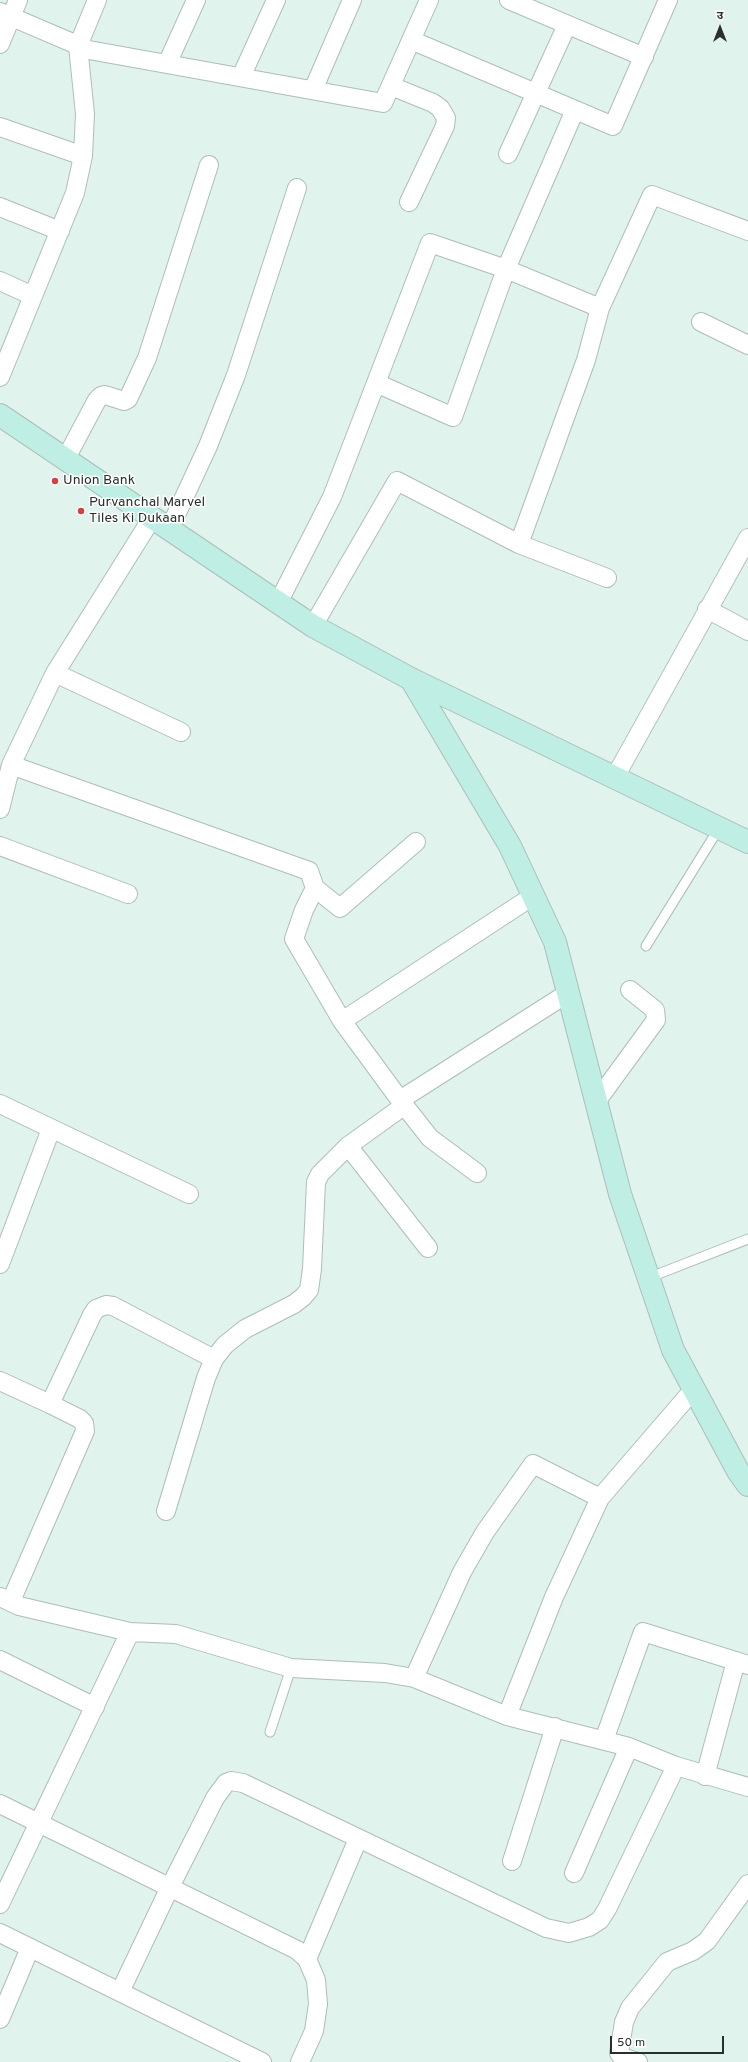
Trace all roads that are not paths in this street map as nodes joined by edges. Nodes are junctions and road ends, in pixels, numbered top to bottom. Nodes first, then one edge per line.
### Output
1 (18, 0) edge
2 (97, 0) edge
3 (196, 0) edge
4 (276, 0) edge
5 (352, 0) edge
6 (429, 0) edge
7 (509, 0) edge
8 (668, 0) edge
9 (6, 15) edge
10 (567, 25) junction
11 (411, 40) junction
12 (0, 44) edge
13 (78, 46) junction
14 (644, 57) junction
15 (167, 64) junction
16 (241, 77) junction
17 (391, 86) junction
18 (312, 90) junction
19 (536, 93) junction
20 (575, 110) junction
21 (0, 127) edge
22 (508, 154) dead end
23 (83, 156) junction
24 (209, 165) dead end
25 (297, 188) dead end
26 (409, 202) dead end
27 (0, 207) edge
28 (60, 231) junction
29 (748, 231) edge
30 (506, 270) junction
31 (0, 281) edge
32 (33, 296) junction
33 (600, 308) junction
34 (702, 322) dead end
35 (748, 345) edge
36 (0, 377) edge
37 (376, 383) junction
38 (0, 415) edge
39 (66, 460) junction
40 (161, 524) junction
41 (748, 538) edge
42 (519, 544) junction
43 (607, 578) dead end
44 (278, 603) junction
45 (707, 609) junction
46 (313, 626) junction
47 (748, 631) edge
48 (55, 673) junction
49 (411, 679) junction
50 (181, 732) dead end
51 (10, 765) junction
52 (615, 777) junction
53 (0, 809) edge
54 (719, 827) junction
55 (416, 842) dead end
56 (748, 842) edge
57 (0, 846) edge
58 (315, 888) junction
59 (128, 894) dead end
60 (533, 896) junction
61 (646, 946) dead end
62 (630, 990) dead end
63 (568, 994) junction
64 (342, 1021) junction
65 (596, 1102) junction
66 (402, 1103) junction
67 (0, 1104) edge
68 (51, 1129) junction
69 (348, 1146) junction
70 (477, 1173) dead end
71 (189, 1194) dead end
72 (748, 1239) edge
73 (428, 1248) dead end
74 (0, 1264) edge
75 (648, 1278) junction
76 (214, 1360) junction
77 (0, 1381) edge
78 (694, 1389) junction
79 (50, 1404) junction
80 (748, 1485) edge
81 (600, 1498) junction
82 (166, 1511) dead end
83 (5, 1599) edge
84 (130, 1632) junction
85 (0, 1660) edge
86 (742, 1663) edge
87 (291, 1668) junction
88 (414, 1678) junction
89 (95, 1707) junction
90 (507, 1716) junction
91 (555, 1727) junction
92 (270, 1732) dead end
93 (604, 1740) junction
94 (629, 1747) junction
95 (676, 1766) junction
96 (705, 1776) junction
97 (748, 1787) edge
98 (0, 1804) edge
99 (38, 1823) junction
100 (358, 1839) junction
101 (512, 1861) dead end
102 (574, 1873) dead end
103 (748, 1884) edge
104 (170, 1887) junction
105 (0, 1904) edge
106 (0, 1933) edge
107 (30, 1948) junction
108 (308, 1959) junction
109 (120, 1992) junction
110 (0, 2019) edge
111 (262, 2062) edge
112 (300, 2062) edge
113 (638, 2062) edge

1 - 9 street
2 - 13 street
3 - 15 street
4 - 16 street
5 - 18 street
6 - 11 street
7 - 10 street
8 - 14 street
9 - 12 street
9 - 13 street
10 - 14 street
10 - 19 street
11 - 17 street
11 - 19 street
13 - 15 street
13 - 23 street
14 - 20 street
15 - 16 street
16 - 18 street
17 - 18 street
17 - 26 street
19 - 20 street
19 - 22 street
20 - 30 street
21 - 23 street
23 - 28 street
24 - 39 street
25 - 40 street
27 - 28 street
28 - 32 street
29 - 33 street
30 - 33 street
30 - 37 street
30 - 37 street
31 - 32 street
32 - 36 street
33 - 42 street
34 - 35 street
37 - 44 street
38 - 39 street
39 - 40 street
40 - 44 street
40 - 48 street
41 - 45 street
42 - 43 street
42 - 46 street
44 - 46 street
45 - 47 street
45 - 52 street
46 - 49 street
48 - 50 street
48 - 51 street
49 - 52 street
49 - 60 street
51 - 53 street
51 - 58 street
52 - 54 street
54 - 56 street
54 - 61 lane
55 - 58 street
57 - 59 street
58 - 64 street
60 - 63 street
60 - 64 street
62 - 65 street
63 - 65 street
63 - 66 street
64 - 66 street
65 - 75 street
66 - 69 street
66 - 70 street
67 - 68 street
68 - 71 street
68 - 74 street
69 - 73 street
69 - 76 street
72 - 75 lane
75 - 78 street
76 - 79 street
76 - 82 street
77 - 79 street
78 - 80 street
78 - 81 street
79 - 83 street
81 - 88 street
81 - 90 street
83 - 84 street
84 - 87 street
84 - 89 street
85 - 89 street
86 - 93 street
86 - 96 street
87 - 88 street
87 - 92 lane
88 - 90 street
89 - 99 street
90 - 91 street
91 - 93 street
91 - 101 street
93 - 94 street
94 - 95 street
94 - 102 street
95 - 96 street
95 - 100 street
96 - 97 street
98 - 99 street
99 - 104 street
99 - 105 street
100 - 104 street
100 - 108 street
103 - 113 street
104 - 108 street
104 - 109 street
106 - 107 street
107 - 109 street
107 - 110 street
108 - 112 street
109 - 111 street

